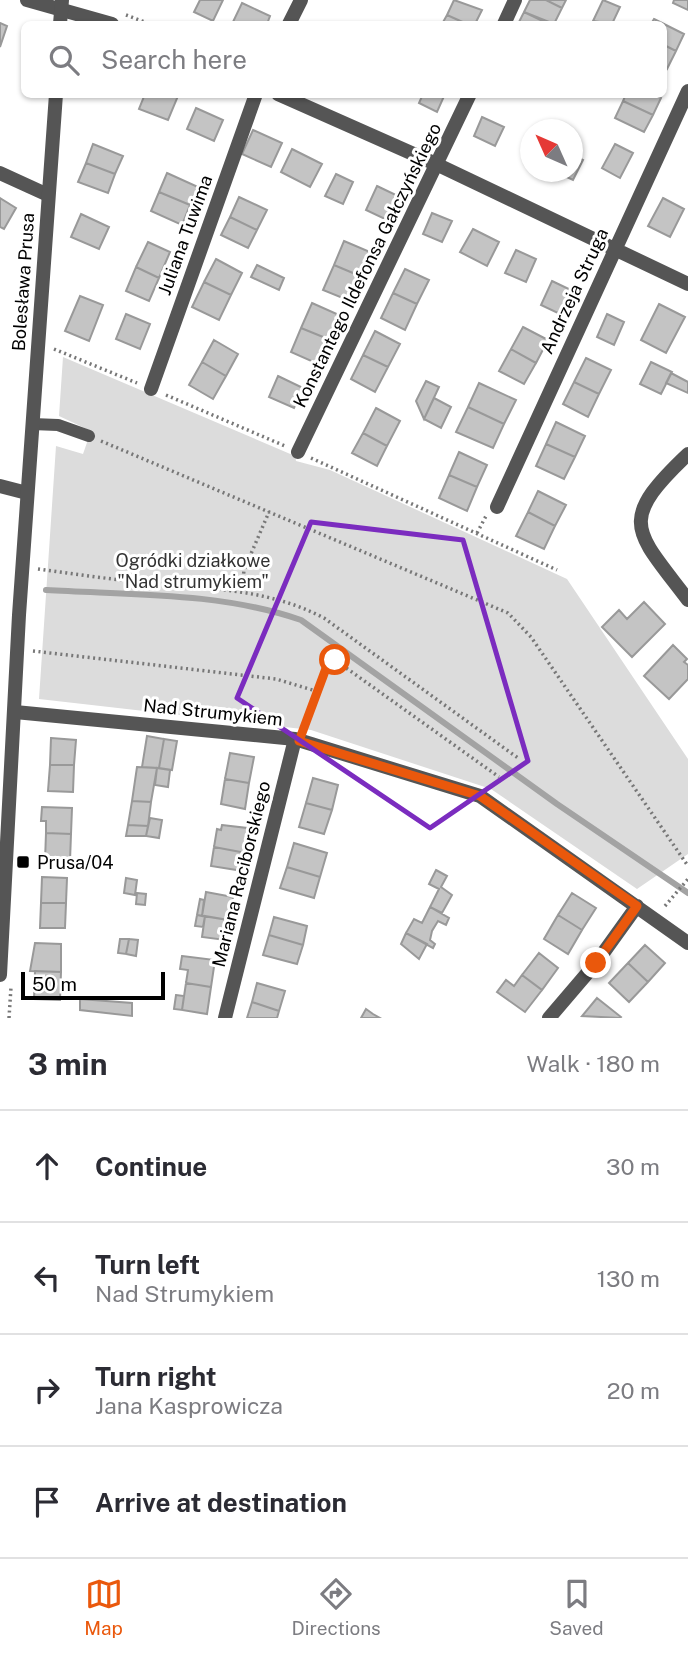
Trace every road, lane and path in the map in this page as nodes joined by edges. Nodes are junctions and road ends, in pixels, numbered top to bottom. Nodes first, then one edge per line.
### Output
1 (27, 0) edge
2 (301, 0) edge
3 (515, 0) edge
4 (62, 4) edge
5 (104, 21) edge
6 (290, 21) edge
7 (504, 21) edge
8 (688, 91) edge
9 (56, 98) edge
10 (255, 98) edge
11 (287, 98) edge
12 (468, 98) edge
13 (436, 164) junction
14 (0, 173) edge
15 (48, 195) junction
16 (614, 250) junction
17 (688, 284) edge
18 (151, 389) dead end
19 (32, 424) junction
20 (89, 436) joint
21 (298, 452) dead end
22 (688, 454) edge
23 (0, 486) edge
24 (27, 493) junction
25 (497, 507) dead end
26 (269, 512) junction
27 (38, 569) dead end
28 (242, 590) junction
29 (688, 600) edge
30 (33, 651) dead end
31 (316, 691) junction
32 (10, 719) edge
33 (297, 740) junction
34 (518, 758) dead end
35 (6, 772) edge
36 (499, 777) dead end
37 (688, 866) edge
38 (686, 880) edge
39 (676, 892) dead end
40 (637, 906) junction
41 (688, 943) edge
42 (0, 975) edge
43 (225, 1018) edge
44 (549, 1018) edge

1 - 4 street
2 - 6 street
3 - 7 street
4 - 5 street
8 - 16 street, Andrzeja Struga
9 - 15 street, Bolesława Prusa
10 - 18 street, Juliana Tuwima
11 - 13 street
12 - 13 street, Konstantego Ildefonsa Gałczyńskiego
13 - 16 street
13 - 21 street, Konstantego Ildefonsa Gałczyńskiego
14 - 15 street
15 - 19 street, Bolesława Prusa
16 - 17 street
16 - 25 street, Andrzeja Struga
19 - 20 lane
19 - 24 street, Bolesława Prusa
20 - 26 path
22 - 29 street
23 - 24 street
24 - 32 street, Bolesława Prusa
26 - 28 path
26 - 37 path
27 - 28 path
28 - 34 path
30 - 31 path
31 - 33 path
31 - 36 path
32 - 33 street, Nad Strumykiem
32 - 35 street, Bolesława Prusa
33 - 40 street, Nad Strumykiem
33 - 43 street, Mariana Raciborskiego
35 - 42 street, Bolesława Prusa
38 - 39 path
40 - 41 street, Nad Strumykiem
40 - 44 street

